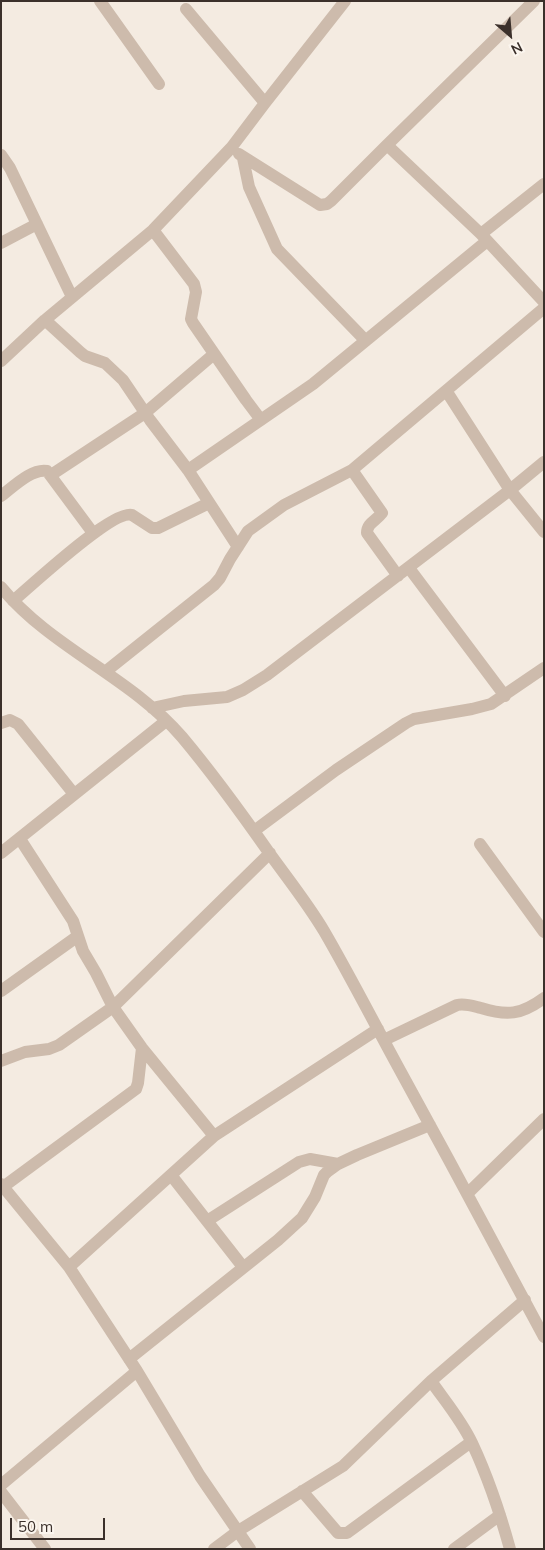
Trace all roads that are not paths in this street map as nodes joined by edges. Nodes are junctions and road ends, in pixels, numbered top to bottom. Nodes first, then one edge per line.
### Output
1 (100, 1) edge
2 (344, 1) edge
3 (534, 1) edge
4 (186, 9) dead end
5 (159, 84) dead end
6 (265, 103) junction
7 (387, 145) junction
8 (231, 148) junction
9 (1, 154) edge
10 (243, 158) junction
11 (544, 184) edge
12 (37, 224) junction
13 (153, 230) junction
14 (484, 238) junction
15 (1, 244) edge
16 (72, 297) junction
17 (544, 302) edge
18 (544, 308) edge
19 (45, 320) junction
20 (365, 340) junction
21 (214, 354) junction
22 (1, 361) edge
23 (447, 392) junction
24 (145, 412) junction
25 (261, 420) junction
26 (544, 462) edge
27 (188, 470) junction
28 (352, 470) junction
29 (51, 475) junction
30 (510, 490) junction
31 (1, 496) edge
32 (209, 502) junction
33 (544, 532) edge
34 (93, 533) junction
35 (238, 547) junction
36 (409, 568) junction
37 (398, 576) junction
38 (1, 587) edge
39 (13, 601) junction
40 (544, 668) edge
41 (105, 672) junction
42 (505, 696) junction
43 (152, 708) junction
44 (166, 721) junction
45 (1, 723) edge
46 (74, 794) junction
47 (254, 831) junction
48 (20, 839) junction
49 (480, 844) dead end
50 (1, 853) edge
51 (270, 853) junction
52 (539, 917) edge
53 (544, 932) edge
54 (78, 936) junction
55 (1, 991) edge
56 (544, 998) edge
57 (113, 1007) junction
58 (381, 1035) junction
59 (142, 1048) junction
60 (1, 1061) edge
61 (544, 1119) edge
62 (430, 1125) junction
63 (214, 1136) junction
64 (338, 1164) junction
65 (171, 1175) junction
66 (2, 1186) edge
67 (467, 1194) junction
68 (207, 1221) junction
69 (69, 1267) junction
70 (243, 1267) junction
71 (524, 1300) junction
72 (544, 1337) edge
73 (129, 1359) junction
74 (137, 1371) junction
75 (431, 1382) junction
76 (471, 1442) junction
77 (1, 1485) edge
78 (302, 1491) junction
79 (1, 1492) edge
80 (500, 1515) junction
81 (238, 1531) junction
82 (45, 1549) edge
83 (214, 1549) edge
84 (250, 1549) edge
85 (454, 1549) edge
86 (510, 1549) edge

1 - 5 street
2 - 6 street
3 - 7 street
4 - 6 street
6 - 8 street
7 - 10 street
7 - 14 street
8 - 10 street
8 - 13 street
9 - 12 street
10 - 20 street
11 - 14 street
12 - 15 street
12 - 16 street
13 - 16 street
13 - 21 street
14 - 17 street
14 - 20 street
16 - 19 street
18 - 23 street
19 - 22 street
19 - 24 street
20 - 25 street
21 - 24 street
21 - 25 street
23 - 28 street
23 - 30 street
24 - 27 street
24 - 29 street
25 - 27 street
26 - 30 street
27 - 32 street
28 - 35 street
28 - 37 street
29 - 31 street
29 - 34 street
30 - 33 street
30 - 36 street
32 - 34 street
32 - 35 street
34 - 39 street
35 - 41 street
36 - 37 street
36 - 42 street
37 - 43 street
38 - 39 street
39 - 41 street
40 - 42 street
41 - 43 street
42 - 47 street
43 - 44 street
44 - 46 street
44 - 47 street
45 - 46 street
46 - 48 street
47 - 51 street
48 - 50 street
48 - 54 street
49 - 52 street
51 - 57 street
51 - 58 street
52 - 53 street
54 - 55 street
54 - 57 street
56 - 58 street
57 - 59 street
57 - 60 street
58 - 62 street
58 - 63 street
59 - 63 street
59 - 66 street
61 - 67 street
62 - 64 street
62 - 67 street
63 - 65 street
64 - 68 street
64 - 70 street
65 - 68 street
65 - 69 street
66 - 69 street
67 - 71 street
68 - 70 street
69 - 73 street
70 - 73 street
71 - 72 street
71 - 75 street
73 - 74 street
74 - 77 street
74 - 81 street
75 - 76 street
75 - 78 street
76 - 78 street
76 - 80 street
78 - 81 street
79 - 82 street
80 - 85 street
80 - 86 street
81 - 83 street
81 - 84 street

